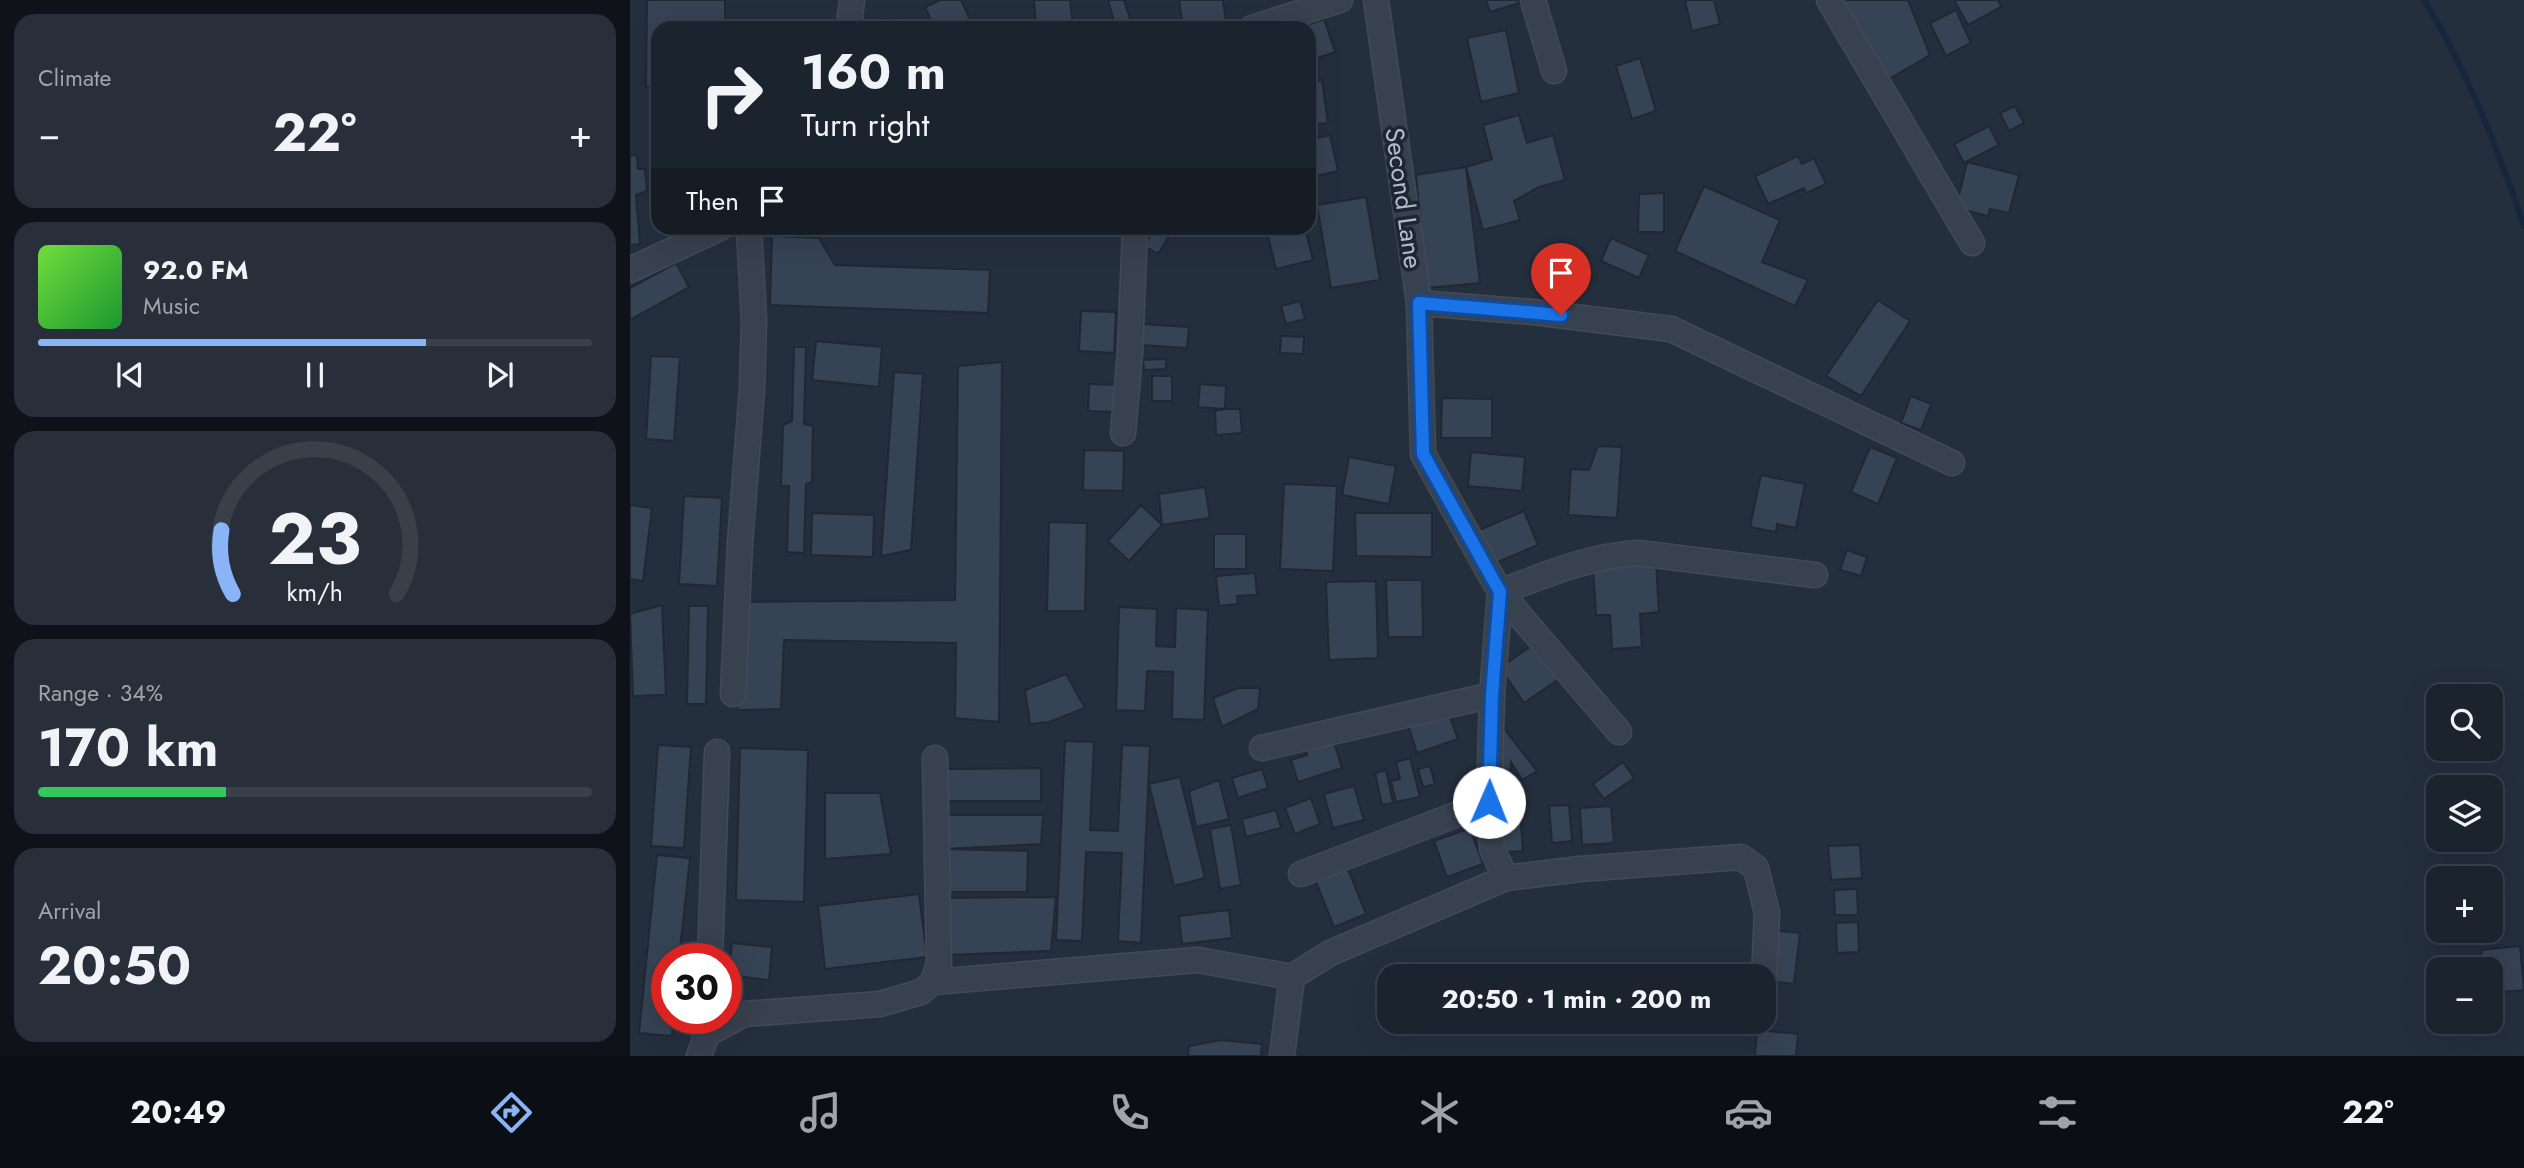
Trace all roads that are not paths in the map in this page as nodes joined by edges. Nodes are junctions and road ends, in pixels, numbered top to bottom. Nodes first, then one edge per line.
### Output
1 (852, 0) edge
2 (1340, 0) edge
3 (1376, 0) edge
4 (1533, 0) edge
5 (1829, 0) edge
6 (851, 21) edge
7 (1274, 21) edge
8 (1554, 71) dead end
9 (705, 235) edge
10 (749, 235) edge
11 (1135, 235) edge
12 (1972, 243) dead end
13 (630, 270) edge
14 (1419, 303) junction
15 (1123, 433) dead end
16 (1952, 463) dead end
17 (1815, 575) dead end
18 (1500, 592) junction
19 (733, 694) dead end
20 (1492, 695) junction
21 (1619, 732) dead end
22 (1262, 748) dead end
23 (718, 752) dead end
24 (935, 758) dead end
25 (1489, 802) junction
26 (1301, 874) dead end
27 (1506, 878) junction
28 (711, 943) edge
29 (1765, 964) edge
30 (1292, 977) junction
31 (933, 982) junction
32 (705, 1036) edge
33 (1282, 1056) edge

1 - 6 street
2 - 7 street
3 - 14 street, Second Lane
4 - 8 street
5 - 12 street
9 - 13 street
10 - 19 street
11 - 15 street
14 - 16 street
14 - 18 street, Second Lane
17 - 18 street
18 - 20 street
18 - 21 street, Second Lane
20 - 22 street
20 - 25 street
23 - 28 street
24 - 31 street
25 - 26 street
25 - 27 street
27 - 29 street
27 - 30 street
30 - 31 street
30 - 33 street
31 - 32 street

